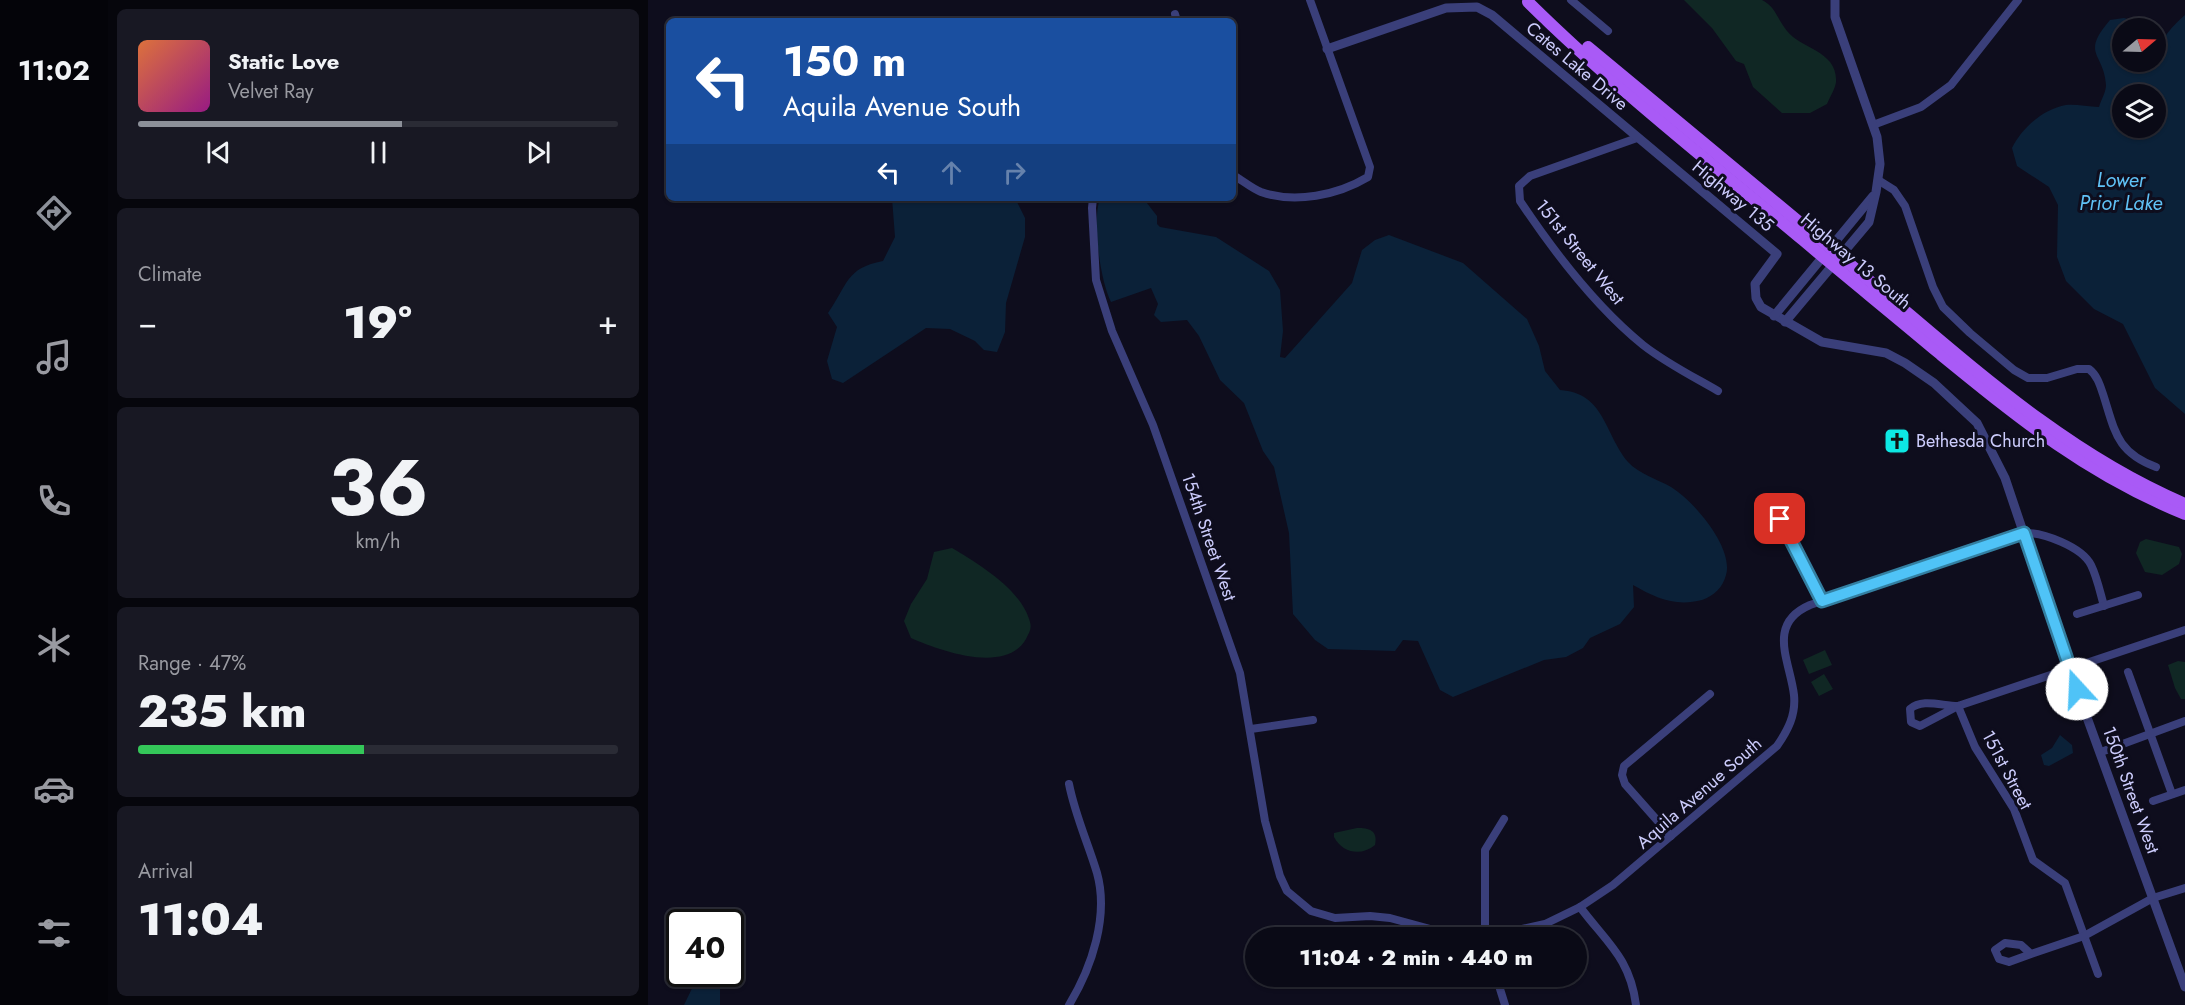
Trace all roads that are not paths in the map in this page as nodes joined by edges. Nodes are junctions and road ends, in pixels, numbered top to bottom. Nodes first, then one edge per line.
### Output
1 (1310, 0) edge
2 (1571, 0) edge
3 (1835, 0) edge
4 (2018, 0) edge
5 (1527, 1) edge
6 (1608, 31) dead end
7 (1327, 49) junction
8 (1873, 125) junction
9 (1637, 138) junction
10 (1236, 177) edge
11 (1878, 180) junction
12 (1876, 192) junction
13 (1093, 201) edge
14 (1826, 252) junction
15 (1837, 261) junction
16 (1774, 316) junction
17 (1785, 322) junction
18 (1905, 363) joint
19 (1718, 391) dead end
20 (2156, 467) dead end
21 (1773, 502) dead end
22 (2185, 504) edge
23 (2185, 514) edge
24 (2024, 533) junction
25 (2138, 595) dead end
26 (1822, 601) junction
27 (2104, 606) junction
28 (2077, 614) dead end
29 (2185, 630) edge
30 (2069, 668) junction
31 (2128, 672) dead end
32 (1710, 694) dead end
33 (1958, 706) junction
34 (1313, 720) dead end
35 (2185, 721) edge
36 (1251, 729) junction
37 (2151, 733) junction
38 (2101, 752) junction
39 (1069, 784) dead end
40 (2185, 790) edge
41 (2172, 794) junction
42 (2153, 801) dead end
43 (1503, 819) dead end
44 (1671, 836) junction
45 (2185, 888) edge
46 (1287, 891) joint
47 (2152, 898) junction
48 (1580, 907) junction
49 (1423, 927) edge
50 (1485, 927) edge
51 (1534, 927) edge
52 (2084, 936) junction
53 (2031, 954) dead end
54 (2098, 974) dead end
55 (1499, 987) edge
56 (2185, 987) edge
57 (1072, 1004) edge
58 (1505, 1005) edge
59 (1636, 1005) edge

1 - 7 street
2 - 6 street
3 - 8 street
4 - 8 street
5 - 14 main road, Highway 13 South
7 - 9 street, Cates Lake Drive
7 - 10 street
8 - 11 street
9 - 16 street, Highway 135
9 - 19 street, 151st Street West
11 - 12 street
11 - 20 street
12 - 14 street
12 - 15 street
13 - 36 street, 154th Street West
14 - 15 main road, Highway 13 South
14 - 16 street
15 - 17 street
15 - 22 main road, Highway 13 South
15 - 23 main road, Highway 13 South
16 - 17 street, Highway 135
17 - 18 street, Highway 135
18 - 24 street, 150th Street West
21 - 26 street
24 - 26 street, Aquila Avenue South
24 - 27 street
24 - 30 street, 150th Street West
25 - 27 street
26 - 44 street, Aquila Avenue South
27 - 28 street
29 - 30 street
30 - 33 street
30 - 38 street, 150th Street West
31 - 37 street
32 - 44 street
33 - 33 street
33 - 52 street, 151st Street
34 - 36 street
35 - 37 street
36 - 46 street, 154th Street West
37 - 38 street
37 - 41 street
38 - 47 street, 150th Street West
39 - 57 street
40 - 41 street
41 - 42 street
43 - 50 street
44 - 48 street, Aquila Avenue South
45 - 47 street
46 - 49 street, Aquila Avenue South
47 - 52 street
47 - 56 street, 150th Street West
48 - 51 street, Aquila Avenue South
48 - 59 street
52 - 53 street
52 - 54 street, 151st Street
55 - 58 street

